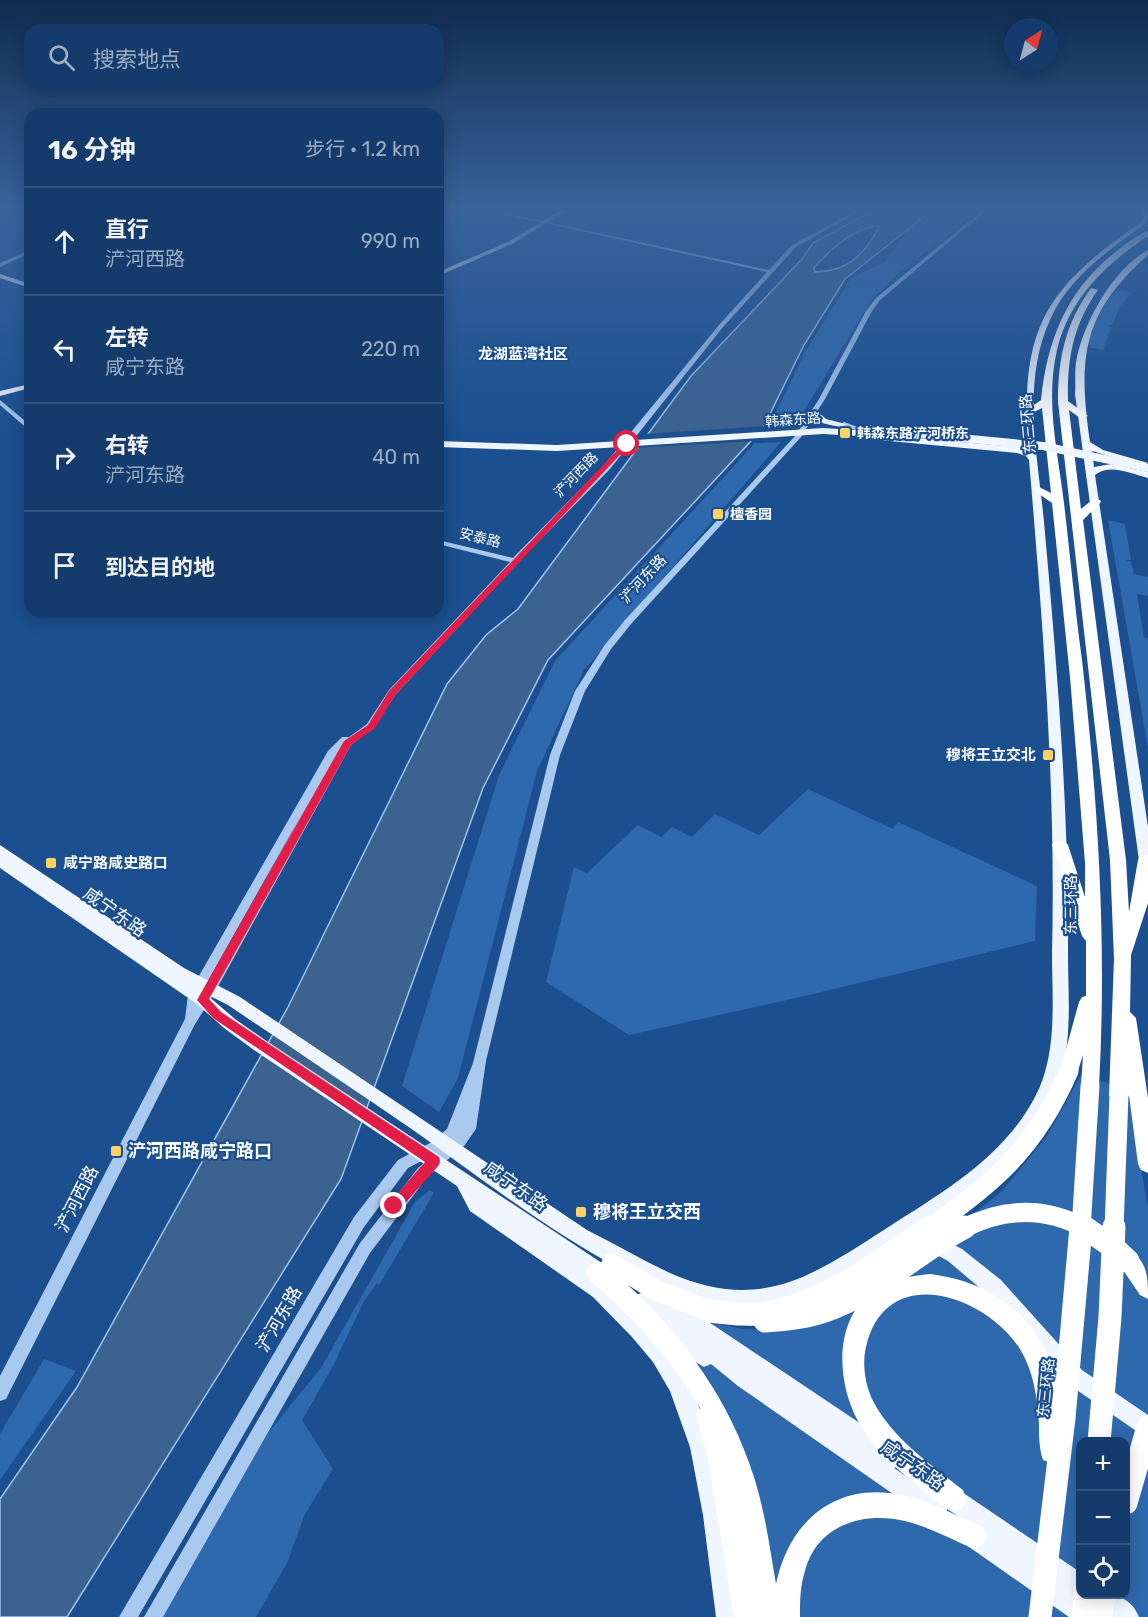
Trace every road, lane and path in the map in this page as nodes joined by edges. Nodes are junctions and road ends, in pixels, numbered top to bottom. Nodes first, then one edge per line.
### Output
1 (759, 284) edge
2 (895, 284) edge
3 (1068, 284) edge
4 (1086, 284) edge
5 (1098, 284) edge
6 (1114, 284) edge
7 (24, 386) edge
8 (0, 392) edge
9 (1046, 401) junction
10 (0, 402) edge
11 (1063, 402) junction
12 (1032, 410) junction
13 (814, 413) junction
14 (1083, 416) junction
15 (24, 424) edge
16 (844, 424) junction
17 (870, 427) junction
18 (1033, 428) junction
19 (858, 429) junction
20 (802, 432) junction
21 (888, 433) junction
22 (444, 439) edge
23 (634, 442) junction
24 (444, 444) edge
25 (1087, 444) junction
26 (1035, 463) junction
27 (1148, 470) edge
28 (1092, 473) junction
29 (1037, 489) junction
30 (1096, 502) junction
31 (1059, 503) junction
32 (1077, 519) junction
33 (444, 543) edge
34 (516, 561) junction
35 (1060, 845) junction
36 (0, 850) edge
37 (0, 861) edge
38 (1147, 867) edge
39 (1094, 944) junction
40 (1123, 959) junction
41 (1094, 979) junction
42 (1122, 988) junction
43 (202, 992) junction
44 (448, 1144) junction
45 (428, 1157) junction
46 (1148, 1164) edge
47 (902, 1228) junction
48 (582, 1237) junction
49 (603, 1276) junction
50 (1148, 1288) edge
51 (717, 1312) junction
52 (652, 1324) junction
53 (678, 1352) junction
54 (745, 1379) junction
55 (0, 1393) edge
56 (1148, 1428) edge
57 (1099, 1437) edge
58 (1129, 1491) edge
59 (1056, 1496) junction
60 (954, 1499) junction
61 (974, 1536) junction
62 (1076, 1582) edge
63 (1085, 1599) edge
64 (1101, 1599) edge
65 (1104, 1599) edge
66 (1040, 1613) edge
67 (128, 1617) edge
68 (153, 1617) edge
69 (728, 1617) edge
70 (747, 1617) edge
71 (769, 1617) edge
72 (787, 1617) edge
73 (1083, 1617) edge
74 (1090, 1617) edge
75 (1100, 1617) edge
76 (1127, 1617) edge

1 - 23 street, 浐河西路
2 - 13 street, 浐河东路
3 - 12 main road
4 - 9 highway, 东三环路
5 - 11 highway
6 - 14 main road
7 - 8 main road
9 - 12 highway
9 - 31 highway, 东三环路
10 - 15 street
11 - 14 highway
11 - 32 highway
12 - 18 main road
13 - 16 main road
13 - 20 street, 浐河东路
14 - 25 main road
16 - 17 main road
16 - 19 street
17 - 18 main road
17 - 19 street
18 - 26 main road
19 - 20 main road, 韩森东路
19 - 21 main road, 韩森东路
20 - 21 main road, 韩森东路
20 - 23 main road, 韩森东路
20 - 26 main road
20 - 44 street, 浐河东路
21 - 27 main road, 韩森东路, bridge
22 - 23 main road, 韩森东路
23 - 24 main road, 韩森东路
23 - 34 street, 浐河西路
25 - 27 main road
25 - 28 main road
26 - 29 main road
27 - 28 main road
28 - 30 main road
29 - 31 highway
29 - 35 main road
30 - 32 highway
30 - 38 main road
31 - 39 highway, 东三环路
32 - 40 highway
33 - 34 street, 安泰路
34 - 43 street, 浐河西路
35 - 39 highway
35 - 47 main road
36 - 43 main road, 咸宁东路
37 - 43 main road, 咸宁东路
38 - 40 highway
39 - 41 highway, 东三环路
40 - 42 highway
41 - 51 highway, bridge
41 - 59 highway, 东三环路, bridge
42 - 46 highway
42 - 57 highway, bridge
43 - 44 main road, 咸宁东路
43 - 45 main road, 咸宁东路
43 - 55 street, 浐河西路
44 - 45 street, 浐河东路
44 - 48 main road, 咸宁东路
45 - 49 main road, 咸宁东路
45 - 67 street, 浐河东路
45 - 68 street, 浐河东路
47 - 48 main road
47 - 56 main road
48 - 49 main road, 咸宁东路
49 - 51 highway
49 - 52 highway
49 - 54 main road, 咸宁东路
49 - 60 main road, 咸宁东路
49 - 69 main road
50 - 51 highway, bridge
52 - 53 highway
52 - 54 main road
53 - 70 highway
53 - 71 highway
54 - 61 main road, 咸宁东路
56 - 58 highway, bridge
59 - 60 highway, bridge
59 - 66 highway, 东三环路, bridge
60 - 62 main road, 咸宁东路
61 - 72 highway
61 - 74 main road, 咸宁东路
63 - 73 highway, bridge
64 - 76 main road
65 - 75 highway, bridge

